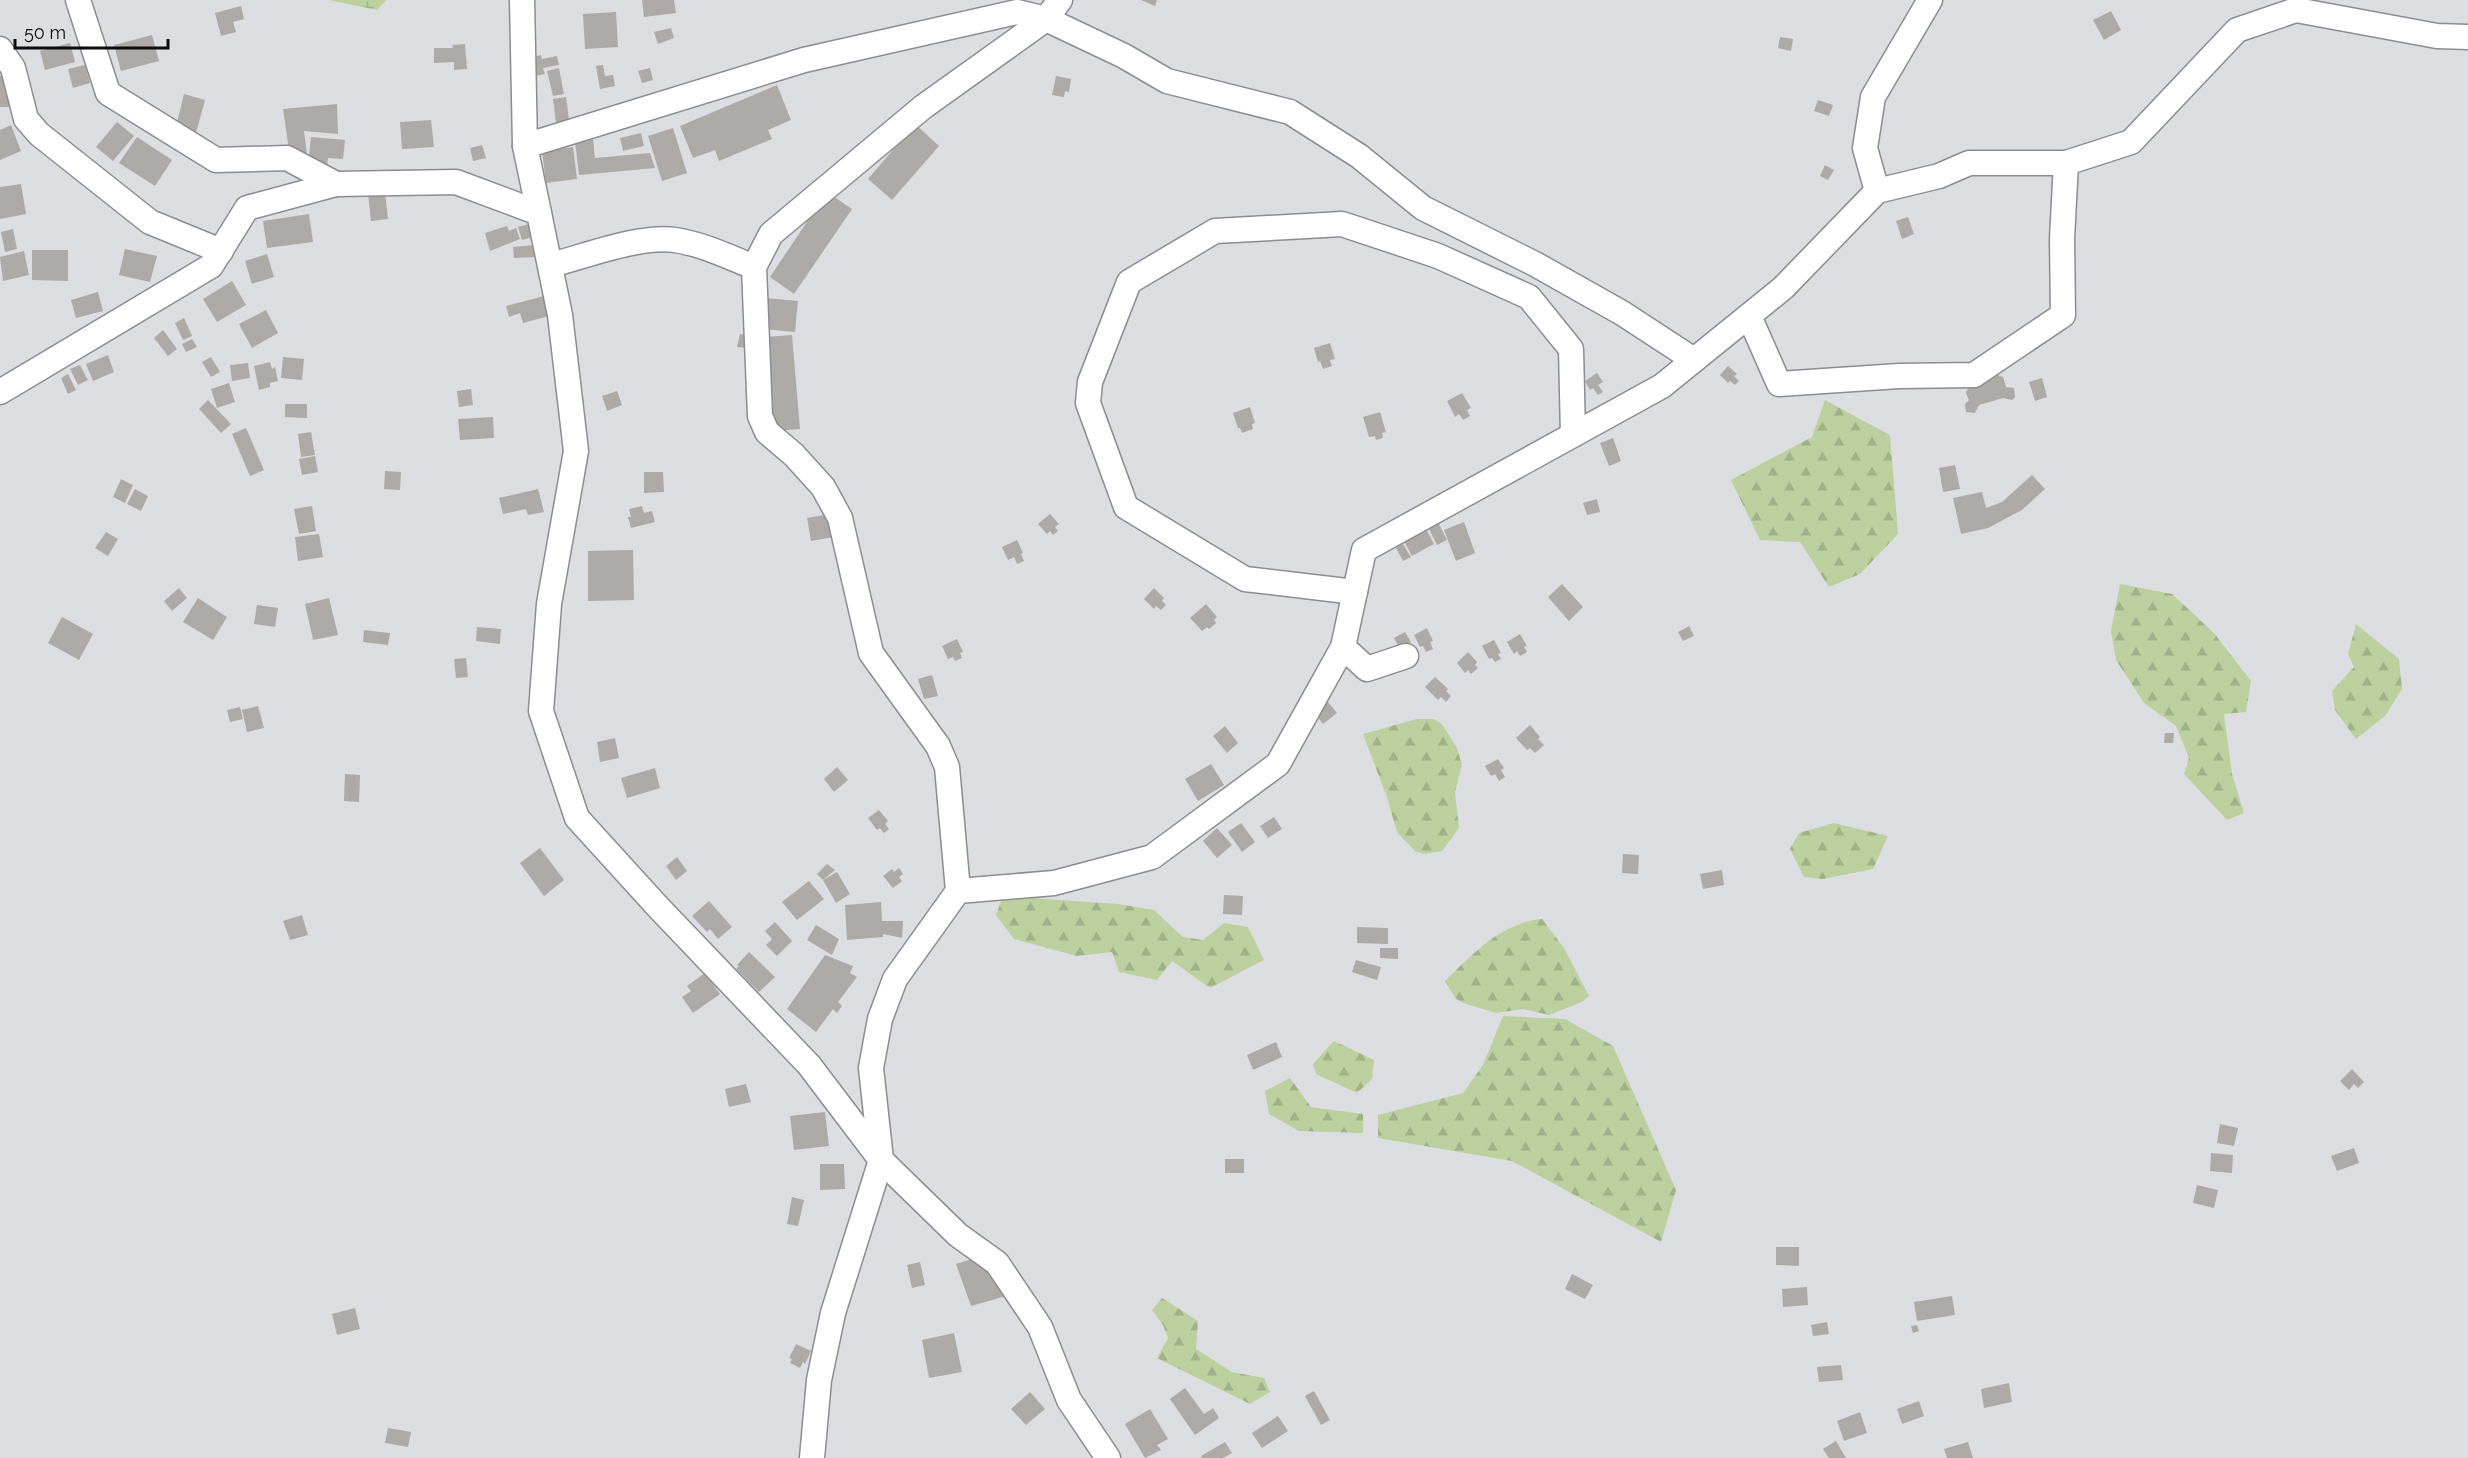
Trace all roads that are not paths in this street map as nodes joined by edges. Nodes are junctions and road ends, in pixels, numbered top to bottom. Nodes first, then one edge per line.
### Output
1 (78, 0) edge
2 (522, 0) edge
3 (1930, 0) edge
4 (1053, 9) edge
5 (2468, 37) edge
6 (0, 49) edge
7 (525, 146) junction
8 (2066, 164) junction
9 (336, 184) junction
10 (1877, 191) junction
11 (539, 213) junction
12 (221, 251) junction
13 (551, 265) junction
14 (754, 267) junction
15 (1749, 316) junction
16 (1694, 360) junction
17 (0, 392) edge
18 (1573, 435) junction
19 (1354, 592) junction
20 (1343, 647) junction
21 (1406, 656) dead end
22 (958, 891) junction
23 (880, 1160) junction
24 (812, 1458) edge
25 (1108, 1458) edge

1 - 9 street
2 - 7 street
3 - 10 street
4 - 7 street
4 - 14 street
4 - 16 street
5 - 8 street
6 - 12 street
7 - 11 street
8 - 10 street
8 - 15 street
9 - 11 street
9 - 12 street
10 - 15 street
11 - 13 street
12 - 17 street
13 - 14 street
13 - 23 street
14 - 22 street
15 - 16 street
16 - 18 street
18 - 19 street
18 - 19 street
19 - 20 street
20 - 21 street
20 - 22 street
22 - 23 street
23 - 24 street
23 - 25 street

